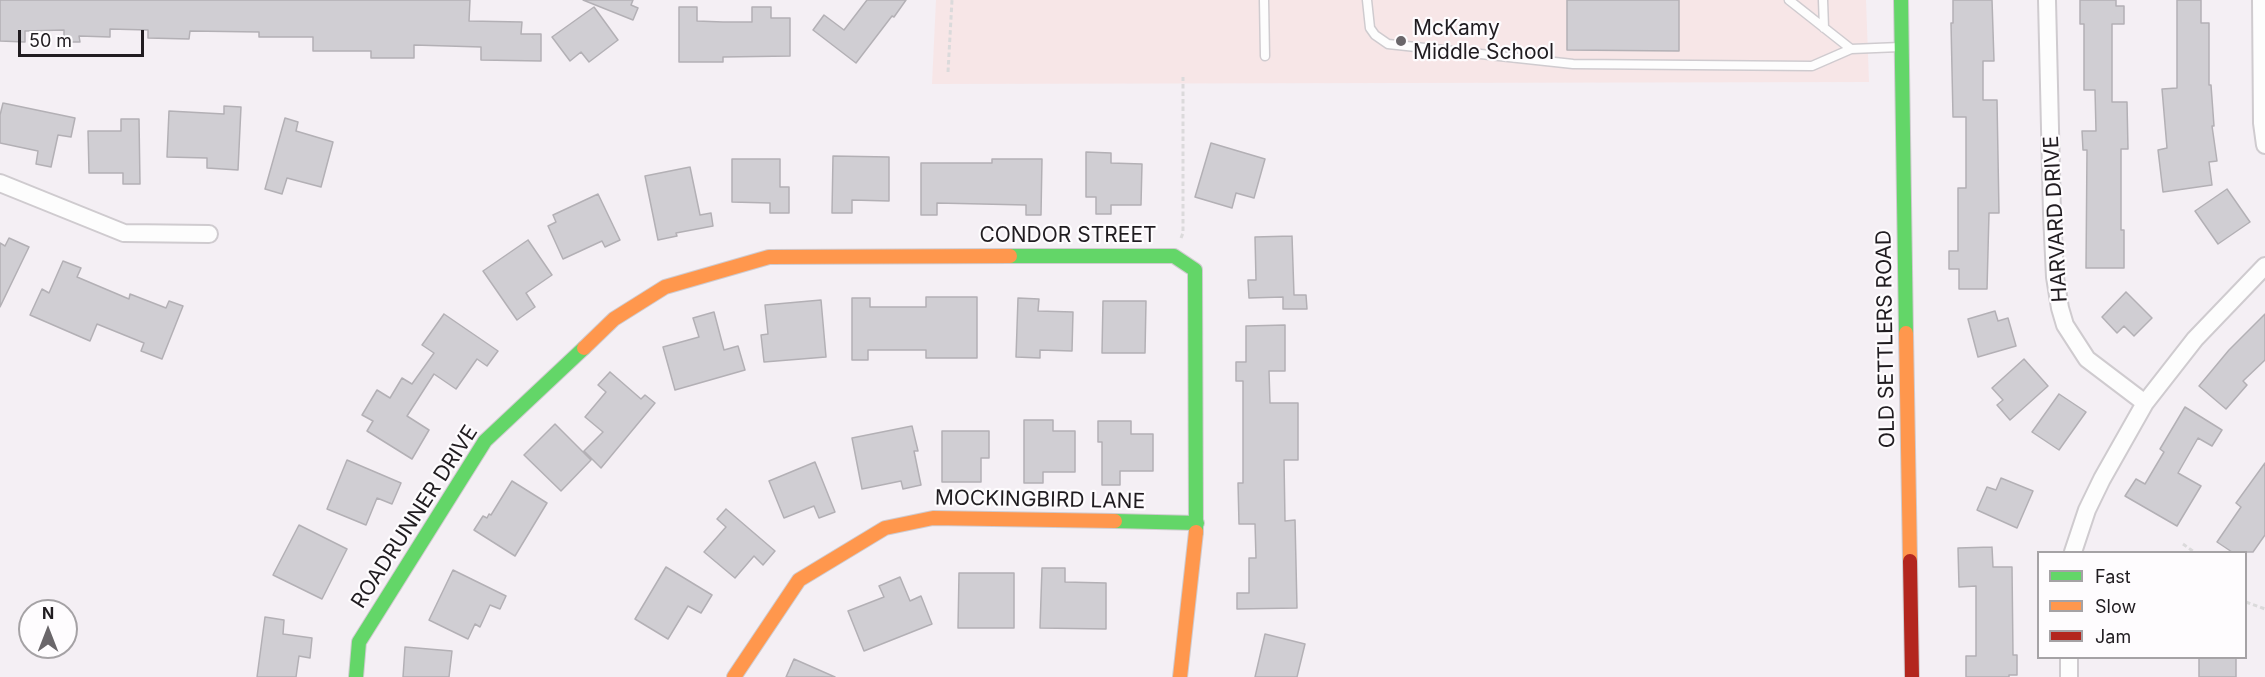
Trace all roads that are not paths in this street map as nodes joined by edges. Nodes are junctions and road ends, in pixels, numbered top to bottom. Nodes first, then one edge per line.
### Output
1 (1264, 0) edge
2 (1367, 0) edge
3 (1789, 0) edge
4 (1823, 0) edge
5 (1901, 0) edge
6 (2047, 0) edge
7 (2261, 0) edge
8 (1824, 28) junction
9 (1902, 47) junction
10 (1851, 49) junction
11 (1264, 56) dead end
12 (2265, 145) edge
13 (0, 183) edge
14 (209, 234) dead end
15 (2265, 266) edge
16 (614, 319) joint
17 (2145, 403) junction
18 (1197, 523) junction
19 (2073, 551) edge
20 (2069, 659) edge
21 (356, 677) edge
22 (735, 677) edge
23 (1180, 677) edge
24 (1912, 677) edge
25 (2069, 677) edge

1 - 11 lane
2 - 10 lane
3 - 8 lane
4 - 8 lane
5 - 9 street, OLD SETTLERS ROAD
6 - 17 street, HARVARD DRIVE
7 - 12 street
8 - 10 lane
9 - 10 lane
9 - 24 street, OLD SETTLERS ROAD
13 - 14 street
15 - 17 street
16 - 18 street, CONDOR STREET
16 - 21 street, ROADRUNNER DRIVE
17 - 19 street
18 - 22 street, MOCKINGBIRD LANE
18 - 23 street, CONDOR STREET
20 - 25 street

